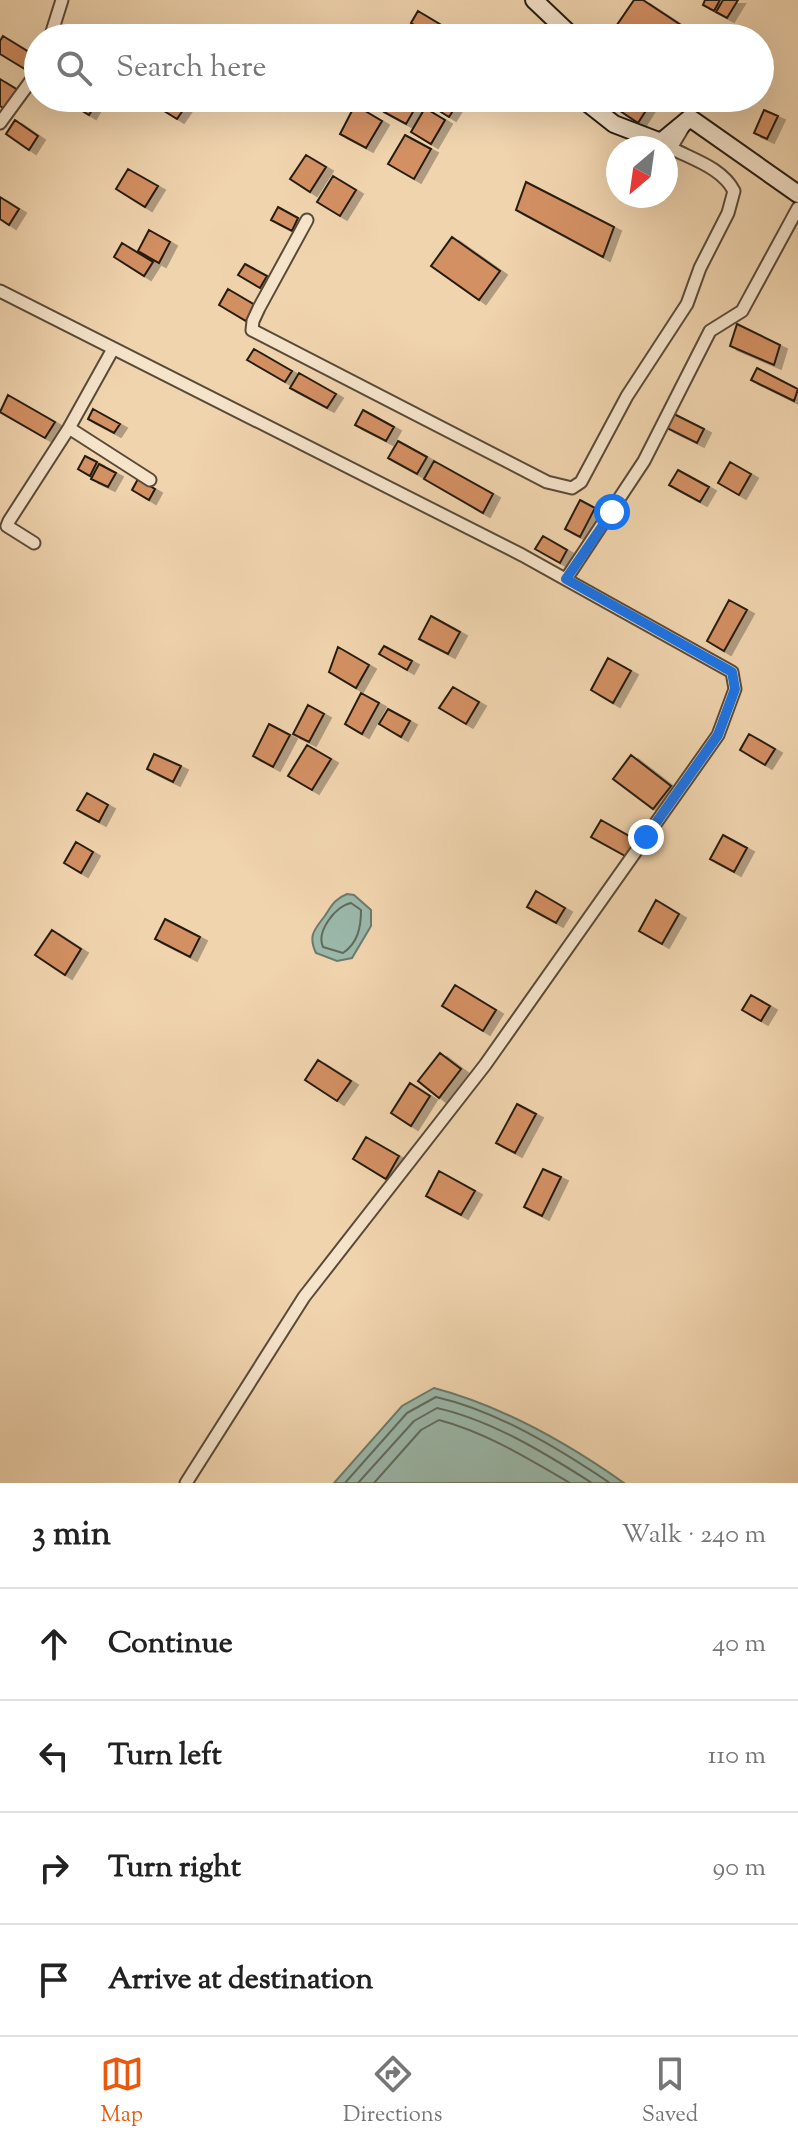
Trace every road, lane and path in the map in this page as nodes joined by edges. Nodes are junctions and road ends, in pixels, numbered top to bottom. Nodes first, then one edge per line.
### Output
1 (62, 0) edge
2 (534, 0) edge
3 (54, 24) edge
4 (559, 24) edge
5 (24, 90) edge
6 (599, 112) edge
7 (690, 118) junction
8 (0, 123) edge
9 (798, 194) edge
10 (798, 208) edge
11 (307, 220) dead end
12 (0, 291) edge
13 (113, 349) junction
14 (69, 428) junction
15 (150, 480) dead end
16 (34, 543) dead end
17 (566, 579) junction
18 (186, 1483) edge

1 - 3 street
2 - 4 street
5 - 8 street
6 - 7 street
7 - 9 street
7 - 11 street
10 - 17 street
12 - 13 street
13 - 14 street
13 - 17 street
14 - 15 street
14 - 16 street
17 - 18 street

